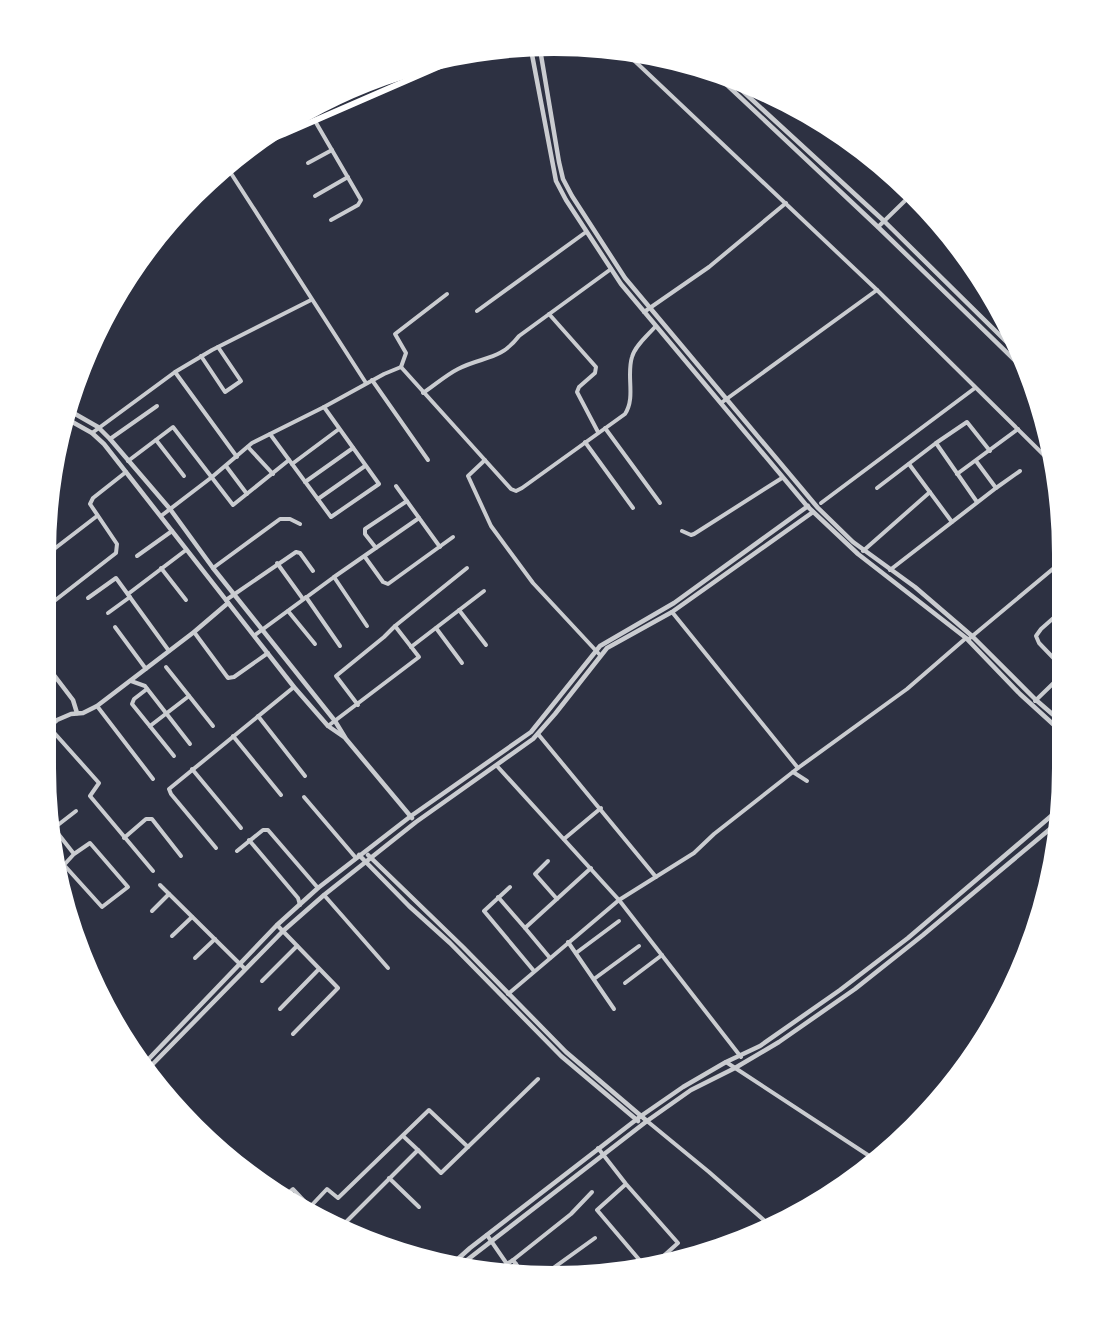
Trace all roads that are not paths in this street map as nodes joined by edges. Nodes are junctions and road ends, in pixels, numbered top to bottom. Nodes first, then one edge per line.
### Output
1 (532, 53) edge
2 (541, 53) edge
3 (633, 59) edge
4 (441, 66) edge
5 (722, 82) edge
6 (726, 86) joint
7 (741, 89) edge
8 (314, 121) junction
9 (275, 137) edge
10 (332, 150) junction
11 (308, 163) dead end
12 (229, 172) edge
13 (348, 177) junction
14 (315, 195) dead end
15 (908, 198) edge
16 (786, 203) junction
17 (330, 220) dead end
18 (884, 221) junction
19 (878, 227) junction
20 (586, 232) junction
21 (611, 269) junction
22 (877, 290) junction
23 (447, 294) dead end
24 (311, 300) junction
25 (650, 308) junction
26 (477, 311) dead end
27 (644, 312) junction
28 (549, 314) junction
29 (655, 327) junction
30 (1010, 345) edge
31 (218, 347) junction
32 (201, 356) junction
33 (1017, 363) edge
34 (401, 367) junction
35 (175, 372) junction
36 (372, 380) junction
37 (366, 383) junction
38 (975, 388) junction
39 (423, 393) junction
40 (726, 399) junction
41 (721, 403) junction
42 (157, 406) dead end
43 (324, 408) junction
44 (73, 413) edge
45 (71, 420) edge
46 (98, 428) junction
47 (339, 429) junction
48 (605, 429) junction
49 (1018, 429) junction
50 (598, 432) junction
51 (92, 433) junction
52 (270, 434) junction
53 (111, 439) junction
54 (156, 440) junction
55 (585, 442) junction
56 (936, 444) junction
57 (248, 447) junction
58 (353, 448) junction
59 (990, 450) junction
60 (1046, 456) edge
61 (237, 457) junction
62 (428, 460) dead end
63 (485, 460) junction
64 (128, 461) junction
65 (976, 461) junction
66 (291, 462) junction
67 (909, 464) junction
68 (225, 466) junction
69 (365, 466) junction
70 (1020, 471) dead end
71 (126, 472) junction
72 (273, 474) junction
73 (957, 474) junction
74 (184, 476) dead end
75 (212, 477) junction
76 (782, 478) junction
77 (305, 482) junction
78 (396, 486) dead end
79 (877, 488) dead end
80 (996, 488) junction
81 (930, 492) junction
82 (247, 494) junction
83 (318, 499) junction
84 (407, 501) junction
85 (977, 502) junction
86 (660, 503) dead end
87 (810, 504) junction
88 (633, 508) dead end
89 (817, 508) junction
90 (170, 509) junction
91 (97, 516) junction
92 (161, 516) junction
93 (419, 518) junction
94 (952, 522) junction
95 (300, 524) dead end
96 (172, 531) junction
97 (682, 531) dead end
98 (453, 537) dead end
99 (440, 547) junction
100 (376, 548) junction
101 (52, 550) edge
102 (186, 550) junction
103 (863, 550) junction
104 (858, 555) junction
105 (138, 556) dead end
106 (365, 557) junction
107 (277, 563) junction
108 (1056, 566) edge
109 (161, 568) junction
110 (213, 568) junction
111 (467, 568) dead end
112 (890, 570) junction
113 (313, 571) dead end
114 (334, 577) junction
115 (484, 591) dead end
116 (234, 594) junction
117 (129, 596) junction
118 (88, 598) dead end
119 (305, 598) junction
120 (186, 600) dead end
121 (227, 601) junction
122 (52, 603) edge
123 (288, 610) junction
124 (459, 610) junction
125 (672, 612) junction
126 (108, 613) dead end
127 (1056, 616) edge
128 (367, 626) dead end
129 (394, 626) junction
130 (115, 627) dead end
131 (436, 628) junction
132 (263, 629) junction
133 (194, 632) junction
134 (255, 635) junction
135 (968, 638) junction
136 (315, 644) dead end
137 (486, 645) dead end
138 (340, 646) dead end
139 (411, 647) junction
140 (169, 651) junction
141 (598, 652) junction
142 (269, 653) junction
143 (1056, 661) edge
144 (462, 663) dead end
145 (166, 666) dead end
146 (146, 669) junction
147 (52, 672) edge
148 (1056, 680) edge
149 (130, 681) junction
150 (294, 687) junction
151 (147, 689) junction
152 (189, 696) junction
153 (1033, 702) junction
154 (358, 705) junction
155 (97, 706) junction
156 (77, 713) junction
157 (166, 714) junction
158 (258, 716) junction
159 (1056, 719) edge
160 (335, 721) junction
161 (52, 724) edge
162 (150, 726) junction
163 (213, 726) dead end
164 (328, 726) junction
165 (1056, 726) edge
166 (52, 730) edge
167 (538, 734) junction
168 (233, 736) junction
169 (346, 739) junction
170 (190, 744) dead end
171 (174, 756) dead end
172 (497, 766) junction
173 (798, 768) junction
174 (192, 769) junction
175 (793, 772) junction
176 (305, 776) dead end
177 (153, 779) dead end
178 (807, 781) dead end
179 (281, 795) dead end
180 (304, 797) dead end
181 (601, 808) junction
182 (76, 811) dead end
183 (1053, 815) edge
184 (411, 816) junction
185 (416, 822) junction
186 (56, 826) edge
187 (241, 828) dead end
188 (1052, 828) edge
189 (57, 832) edge
190 (124, 838) junction
191 (564, 839) junction
192 (249, 840) junction
193 (216, 848) dead end
194 (237, 851) dead end
195 (364, 851) junction
196 (74, 854) junction
197 (181, 856) dead end
198 (357, 857) junction
199 (370, 858) junction
200 (549, 861) dead end
201 (365, 862) junction
202 (591, 868) junction
203 (153, 871) dead end
204 (656, 877) junction
205 (160, 885) dead end
206 (510, 887) dead end
207 (318, 888) junction
208 (169, 894) junction
209 (324, 895) junction
210 (498, 897) junction
211 (556, 899) junction
212 (619, 900) junction
213 (300, 905) junction
214 (152, 910) dead end
215 (192, 916) junction
216 (619, 921) dead end
217 (277, 926) junction
218 (525, 928) junction
219 (283, 931) junction
220 (172, 936) dead end
221 (214, 939) junction
222 (568, 942) junction
223 (297, 946) junction
224 (639, 946) dead end
225 (576, 953) junction
226 (662, 955) junction
227 (195, 958) dead end
228 (550, 958) junction
229 (240, 964) junction
230 (388, 968) dead end
231 (245, 969) junction
232 (319, 969) junction
233 (534, 971) junction
234 (594, 979) junction
235 (262, 981) dead end
236 (625, 983) dead end
237 (506, 996) junction
238 (280, 1009) dead end
239 (614, 1009) dead end
240 (293, 1034) dead end
241 (741, 1057) junction
242 (147, 1061) edge
243 (726, 1062) junction
244 (150, 1066) edge
245 (735, 1068) junction
246 (538, 1079) dead end
247 (641, 1116) junction
248 (636, 1120) junction
249 (645, 1123) junction
250 (402, 1136) junction
251 (468, 1147) junction
252 (598, 1148) junction
253 (417, 1150) junction
254 (603, 1155) junction
255 (871, 1158) edge
256 (389, 1178) junction
257 (626, 1184) junction
258 (592, 1192) dead end
259 (288, 1194) edge
260 (310, 1207) edge
261 (310, 1207) edge
262 (419, 1207) dead end
263 (767, 1223) edge
264 (344, 1224) edge
265 (487, 1235) junction
266 (595, 1238) dead end
267 (490, 1241) junction
268 (661, 1259) edge
269 (456, 1261) edge
270 (464, 1262) edge
271 (514, 1262) junction
272 (642, 1263) edge
273 (508, 1268) edge
274 (519, 1269) edge
275 (551, 1270) edge

1 - 20 street
2 - 25 street
3 - 16 street
4 - 8 main road
5 - 6 street
6 - 19 street
7 - 18 street
8 - 9 main road
8 - 10 street
10 - 11 street
10 - 13 street
12 - 24 street
13 - 14 street
13 - 17 street
15 - 18 street
16 - 22 street
16 - 25 street
18 - 19 street
18 - 30 street
19 - 33 street
20 - 21 street
20 - 26 street
21 - 27 street
21 - 28 street
22 - 38 street
22 - 40 street
23 - 34 street
24 - 31 street
24 - 37 street
25 - 27 street
25 - 40 street
27 - 29 street
28 - 39 street
28 - 50 street
29 - 41 street
29 - 48 street
31 - 32 street
31 - 32 street
32 - 35 street
34 - 36 street
34 - 39 street
35 - 46 street
35 - 61 street
36 - 37 street
36 - 62 street
37 - 43 street
38 - 49 street
38 - 89 street
39 - 63 street
40 - 41 street
40 - 87 street
41 - 76 street
42 - 53 street
43 - 47 street
43 - 52 street
44 - 46 street
45 - 51 street
46 - 51 street
46 - 53 street
47 - 58 street
47 - 66 street
48 - 50 street
48 - 86 street
49 - 59 street
49 - 60 street
50 - 55 street
51 - 71 street
52 - 57 street
52 - 66 street
53 - 64 street
54 - 64 street
54 - 74 street
54 - 75 street
55 - 63 street
55 - 88 street
56 - 59 street
56 - 67 street
56 - 73 street
57 - 61 street
57 - 72 street
58 - 69 street
58 - 77 street
59 - 65 street
61 - 68 street
63 - 141 street
64 - 90 street
65 - 73 street
65 - 80 street
66 - 72 street
66 - 77 street
67 - 79 street
67 - 81 street
68 - 75 street
68 - 82 street
69 - 83 street
69 - 83 street
70 - 80 street
71 - 91 street
71 - 92 street
72 - 82 street
73 - 85 street
75 - 82 street
75 - 90 street
76 - 87 street
76 - 97 street
77 - 83 street
78 - 84 street
80 - 85 street
81 - 94 street
81 - 103 street
84 - 93 street
84 - 100 street
85 - 94 street
87 - 89 street
87 - 141 street
89 - 103 street
89 - 104 street
89 - 125 street
90 - 92 street
90 - 110 street
91 - 101 street
91 - 122 street
92 - 96 street
93 - 99 street
93 - 100 street
94 - 112 street
95 - 110 street
96 - 102 street
96 - 105 street
98 - 99 street
99 - 106 street
100 - 106 street
102 - 109 street
102 - 121 street
103 - 104 street
103 - 112 street
104 - 135 street
106 - 114 street
107 - 113 street
107 - 116 street
107 - 119 street
108 - 135 street
109 - 117 street
109 - 120 street
110 - 116 street
111 - 129 street
112 - 135 street
114 - 119 street
114 - 128 street
115 - 124 street
116 - 121 street
116 - 132 street
117 - 118 street
117 - 126 street
117 - 140 street
119 - 123 street
119 - 138 street
121 - 133 street
121 - 134 street
123 - 132 street
123 - 136 street
124 - 131 street
124 - 137 street
125 - 141 street
125 - 173 street
127 - 143 street
129 - 139 street
129 - 154 street
130 - 146 street
131 - 139 street
131 - 144 street
132 - 134 street
132 - 160 street
133 - 140 street
133 - 142 street
134 - 142 street
135 - 153 street
135 - 173 street
139 - 154 street
140 - 146 street
141 - 167 street
141 - 184 street
142 - 150 street
145 - 152 street
146 - 149 street
147 - 156 street
148 - 153 street
149 - 151 street
149 - 155 street
150 - 158 street
150 - 164 street
151 - 157 street
151 - 162 street
152 - 157 street
152 - 163 street
153 - 159 street
153 - 165 street
154 - 160 street
155 - 156 street
155 - 177 street
156 - 161 street
157 - 162 street
157 - 170 street
158 - 168 street
158 - 176 street
160 - 164 street
160 - 169 street
162 - 171 street
164 - 169 street
166 - 190 street
167 - 172 street
167 - 181 street
168 - 174 street
168 - 179 street
169 - 184 street
172 - 185 street
172 - 191 street
173 - 175 street
174 - 187 street
174 - 193 street
175 - 178 street
175 - 204 street
180 - 198 street
181 - 191 street
181 - 204 street
182 - 186 street
183 - 241 street
184 - 185 street
184 - 195 street
185 - 199 street
188 - 245 street
189 - 196 street
190 - 197 street
190 - 203 street
191 - 202 street
192 - 194 street
192 - 207 street
192 - 213 street
195 - 198 street
195 - 199 street
196 - 196 street
198 - 201 street
198 - 207 street
199 - 201 street
199 - 237 street
200 - 211 street
201 - 209 street
201 - 237 street
202 - 211 street
202 - 212 street
204 - 212 street
205 - 208 street
206 - 210 street
207 - 213 street
208 - 214 street
208 - 215 street
209 - 219 street
209 - 230 street
210 - 218 street
210 - 233 street
211 - 218 street
212 - 222 street
212 - 226 street
213 - 217 street
215 - 220 street
215 - 221 street
216 - 225 street
217 - 219 street
217 - 229 street
218 - 228 street
219 - 223 street
219 - 231 street
221 - 227 street
221 - 229 street
222 - 225 street
222 - 228 street
223 - 232 street
223 - 235 street
224 - 234 street
225 - 234 street
226 - 236 street
226 - 241 street
228 - 233 street
229 - 231 street
229 - 242 street
231 - 244 street
232 - 238 street
232 - 240 street
233 - 237 street
234 - 239 street
237 - 247 street
237 - 248 street
241 - 243 street
243 - 245 street
243 - 247 street
245 - 249 street
245 - 255 street
246 - 251 street
247 - 248 street
247 - 249 street
248 - 249 street
248 - 252 street
249 - 254 street
249 - 263 street
250 - 251 street
250 - 253 street
250 - 260 street
251 - 253 street
252 - 254 street
252 - 265 street
253 - 256 street
254 - 257 street
254 - 267 street
256 - 262 street
256 - 264 street
257 - 268 street
257 - 272 street
258 - 271 street
259 - 261 street
265 - 267 street
265 - 269 street
266 - 275 street
267 - 270 street
267 - 271 street
271 - 273 street
271 - 274 street

